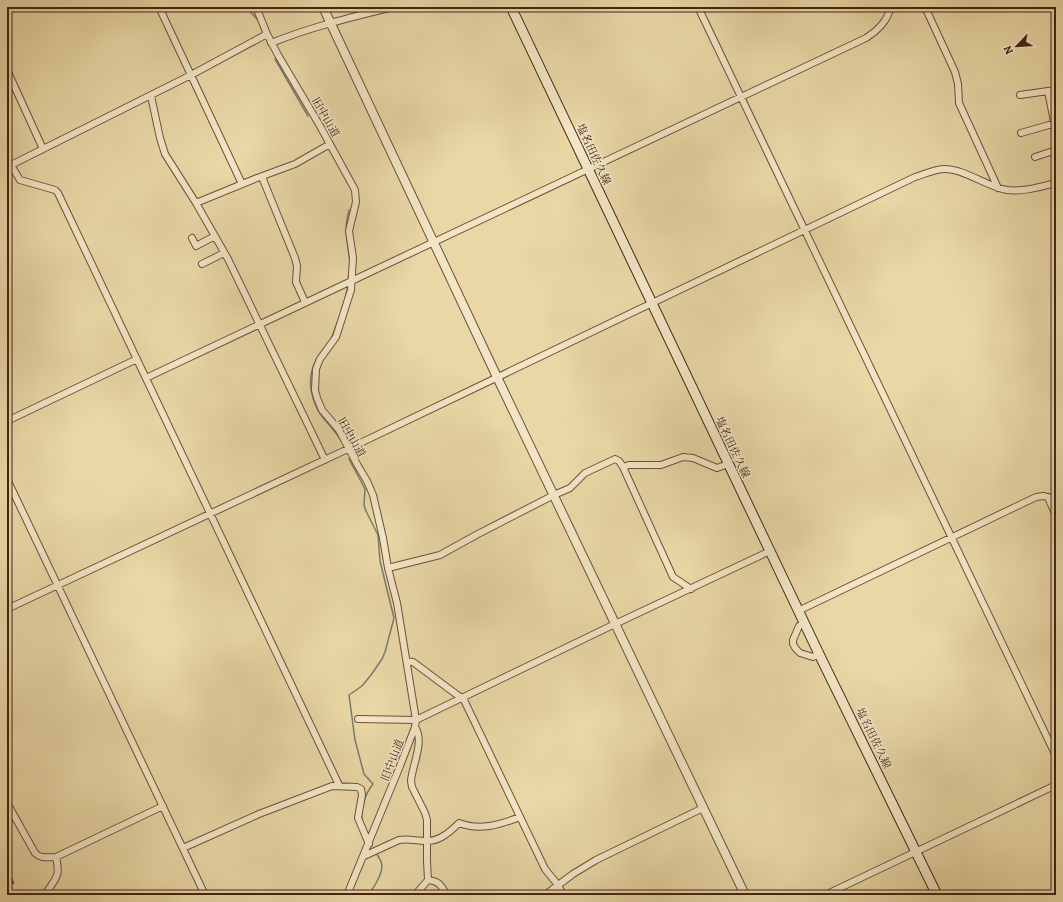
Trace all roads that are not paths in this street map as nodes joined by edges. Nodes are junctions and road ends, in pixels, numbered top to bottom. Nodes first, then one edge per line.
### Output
1 (159, 7) edge
2 (256, 7) edge
3 (323, 7) edge
4 (393, 7) edge
5 (511, 7) edge
6 (698, 7) edge
7 (890, 7) edge
8 (925, 7) edge
9 (330, 23) junction
10 (267, 34) junction
11 (271, 43) junction
12 (7, 70) edge
13 (191, 75) junction
14 (1056, 90) edge
15 (1048, 91) junction
16 (1020, 95) dead end
17 (151, 96) junction
18 (740, 96) junction
19 (1055, 124) edge
20 (1056, 132) edge
21 (1021, 134) dead end
22 (330, 144) junction
23 (43, 149) junction
24 (1056, 150) edge
25 (1035, 157) dead end
26 (9, 166) edge
27 (587, 168) junction
28 (262, 177) junction
29 (1056, 183) edge
30 (242, 184) junction
31 (998, 188) junction
32 (196, 203) junction
33 (804, 230) junction
34 (215, 236) junction
35 (192, 238) dead end
36 (434, 242) junction
37 (224, 253) junction
38 (202, 264) dead end
39 (352, 280) junction
40 (305, 302) junction
41 (652, 302) junction
42 (260, 324) junction
43 (137, 359) junction
44 (497, 377) junction
45 (146, 378) junction
46 (7, 421) edge
47 (349, 448) junction
48 (325, 460) junction
49 (728, 464) junction
50 (623, 467) junction
51 (7, 479) edge
52 (554, 495) junction
53 (1048, 497) junction
54 (1056, 500) edge
55 (211, 513) junction
56 (1056, 516) edge
57 (950, 537) junction
58 (770, 551) junction
59 (388, 568) junction
60 (58, 585) junction
61 (690, 589) junction
62 (7, 609) edge
63 (798, 611) junction
64 (804, 623) junction
65 (615, 624) junction
66 (819, 654) junction
67 (407, 661) junction
68 (461, 698) junction
69 (358, 719) dead end
70 (416, 720) junction
71 (415, 728) junction
72 (1056, 756) edge
73 (340, 785) junction
74 (1056, 785) edge
75 (7, 803) edge
76 (163, 806) junction
77 (703, 808) junction
78 (520, 817) junction
79 (427, 841) junction
80 (368, 844) junction
81 (183, 848) junction
82 (916, 851) junction
83 (364, 856) junction
84 (56, 857) junction
85 (428, 880) junction
86 (558, 885) junction
87 (45, 895) edge
88 (205, 895) edge
89 (347, 895) edge
90 (416, 895) edge
91 (446, 895) edge
92 (545, 895) edge
93 (563, 895) edge
94 (745, 895) edge
95 (825, 895) edge
96 (937, 895) edge

1 - 13 street
2 - 10 street, 旧中山道
3 - 9 street
4 - 9 street
5 - 27 main road, 塩名田佐久線
6 - 18 street
7 - 18 street
8 - 31 street
9 - 11 street
9 - 36 street
10 - 11 street, 旧中山道
10 - 13 street
11 - 22 street, 旧中山道
12 - 23 street
13 - 17 street
13 - 30 street
14 - 15 street
15 - 16 street
15 - 19 street
17 - 23 street
17 - 32 street
18 - 27 street
18 - 33 street
19 - 20 street
19 - 21 street
22 - 28 street
22 - 39 street, 旧中山道
23 - 26 street
24 - 25 street
26 - 43 street
27 - 36 street
27 - 41 main road, 塩名田佐久線
28 - 30 street
28 - 40 street
29 - 31 street
30 - 32 street
31 - 33 street
32 - 34 street
33 - 41 street
33 - 57 street
34 - 35 street
34 - 37 street
36 - 39 street
36 - 44 street
37 - 38 street
37 - 42 street
39 - 40 street
39 - 47 street, 旧中山道
40 - 42 street
41 - 44 street
41 - 49 main road, 塩名田佐久線
42 - 45 street
42 - 48 street
43 - 45 street
43 - 46 street
44 - 47 street
44 - 52 street
45 - 55 street
47 - 48 street
47 - 59 street, 旧中山道
48 - 55 street
49 - 50 street
49 - 58 main road, 塩名田佐久線
50 - 52 street
50 - 61 street
51 - 60 street
52 - 59 street
52 - 65 street
53 - 54 street
53 - 56 street
53 - 57 street
55 - 60 street
55 - 73 street
57 - 63 street
57 - 72 street
58 - 61 street
58 - 63 main road, 塩名田佐久線
59 - 67 street, 旧中山道
60 - 62 street
60 - 76 street
61 - 65 street
63 - 64 main road, 塩名田佐久線
64 - 66 main road, 塩名田佐久線
64 - 66 street
65 - 68 street
65 - 77 street
66 - 82 main road, 塩名田佐久線
67 - 68 street
67 - 70 street, 旧中山道
68 - 70 street
68 - 78 street
69 - 70 street
70 - 71 street, 旧中山道
71 - 79 street
71 - 80 street, 旧中山道
73 - 80 street
73 - 81 street
74 - 82 street
75 - 84 street
76 - 81 street
76 - 84 street
77 - 86 street
77 - 94 street
78 - 79 street
78 - 86 street
79 - 83 street
79 - 85 street
80 - 83 street, 旧中山道
81 - 88 street
82 - 95 street
82 - 96 main road, 塩名田佐久線
83 - 89 street, 旧中山道
84 - 87 street
85 - 90 street
85 - 91 street
86 - 92 street
86 - 93 street

